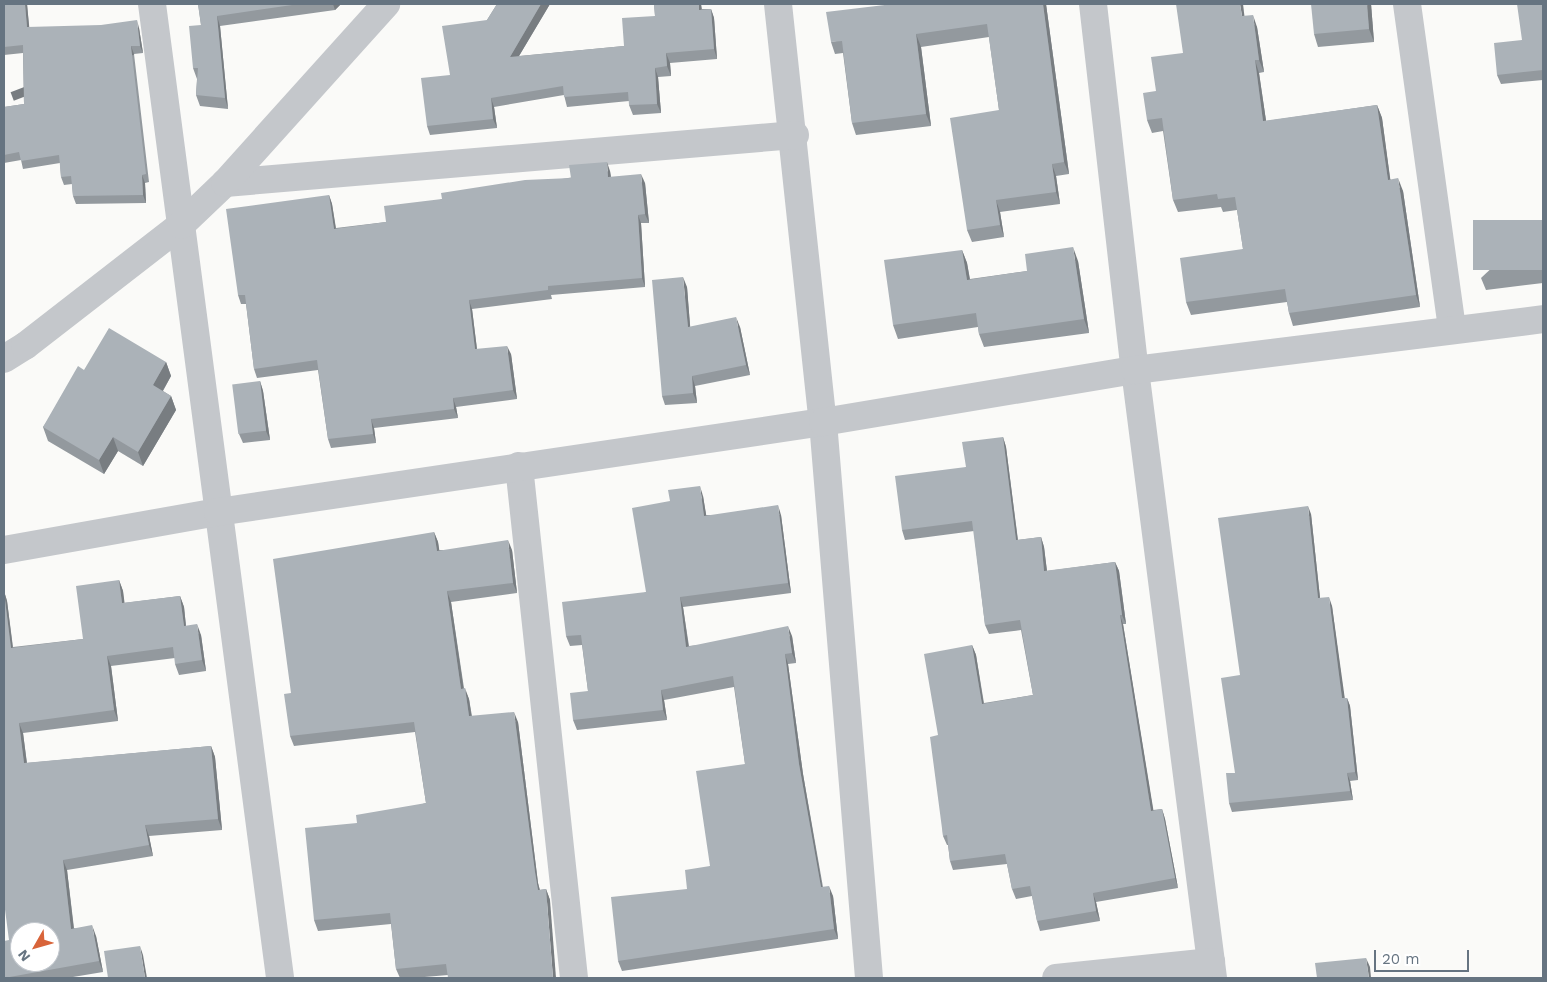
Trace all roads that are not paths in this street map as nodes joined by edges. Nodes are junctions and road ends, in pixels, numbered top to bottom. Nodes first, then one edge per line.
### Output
1 (152, 4) edge
2 (386, 4) edge
3 (778, 4) edge
4 (1093, 4) edge
5 (1407, 4) edge
6 (794, 135) junction
7 (225, 183) junction
8 (181, 225) junction
9 (1543, 319) edge
10 (1452, 330) junction
11 (4, 359) edge
12 (1136, 370) junction
13 (823, 422) junction
14 (520, 466) junction
15 (218, 512) junction
16 (4, 550) edge
17 (1212, 970) edge
18 (280, 978) edge
19 (574, 978) edge
20 (869, 978) edge
21 (1056, 978) edge

1 - 8 street
2 - 7 street
3 - 6 street
4 - 12 street
5 - 10 street
6 - 7 street
6 - 13 street
7 - 8 street
8 - 11 street
8 - 15 street
9 - 10 street
10 - 12 street
12 - 13 street
12 - 17 street
13 - 14 street
13 - 20 street
14 - 15 street
14 - 19 street
15 - 16 street
15 - 18 street
17 - 21 street

